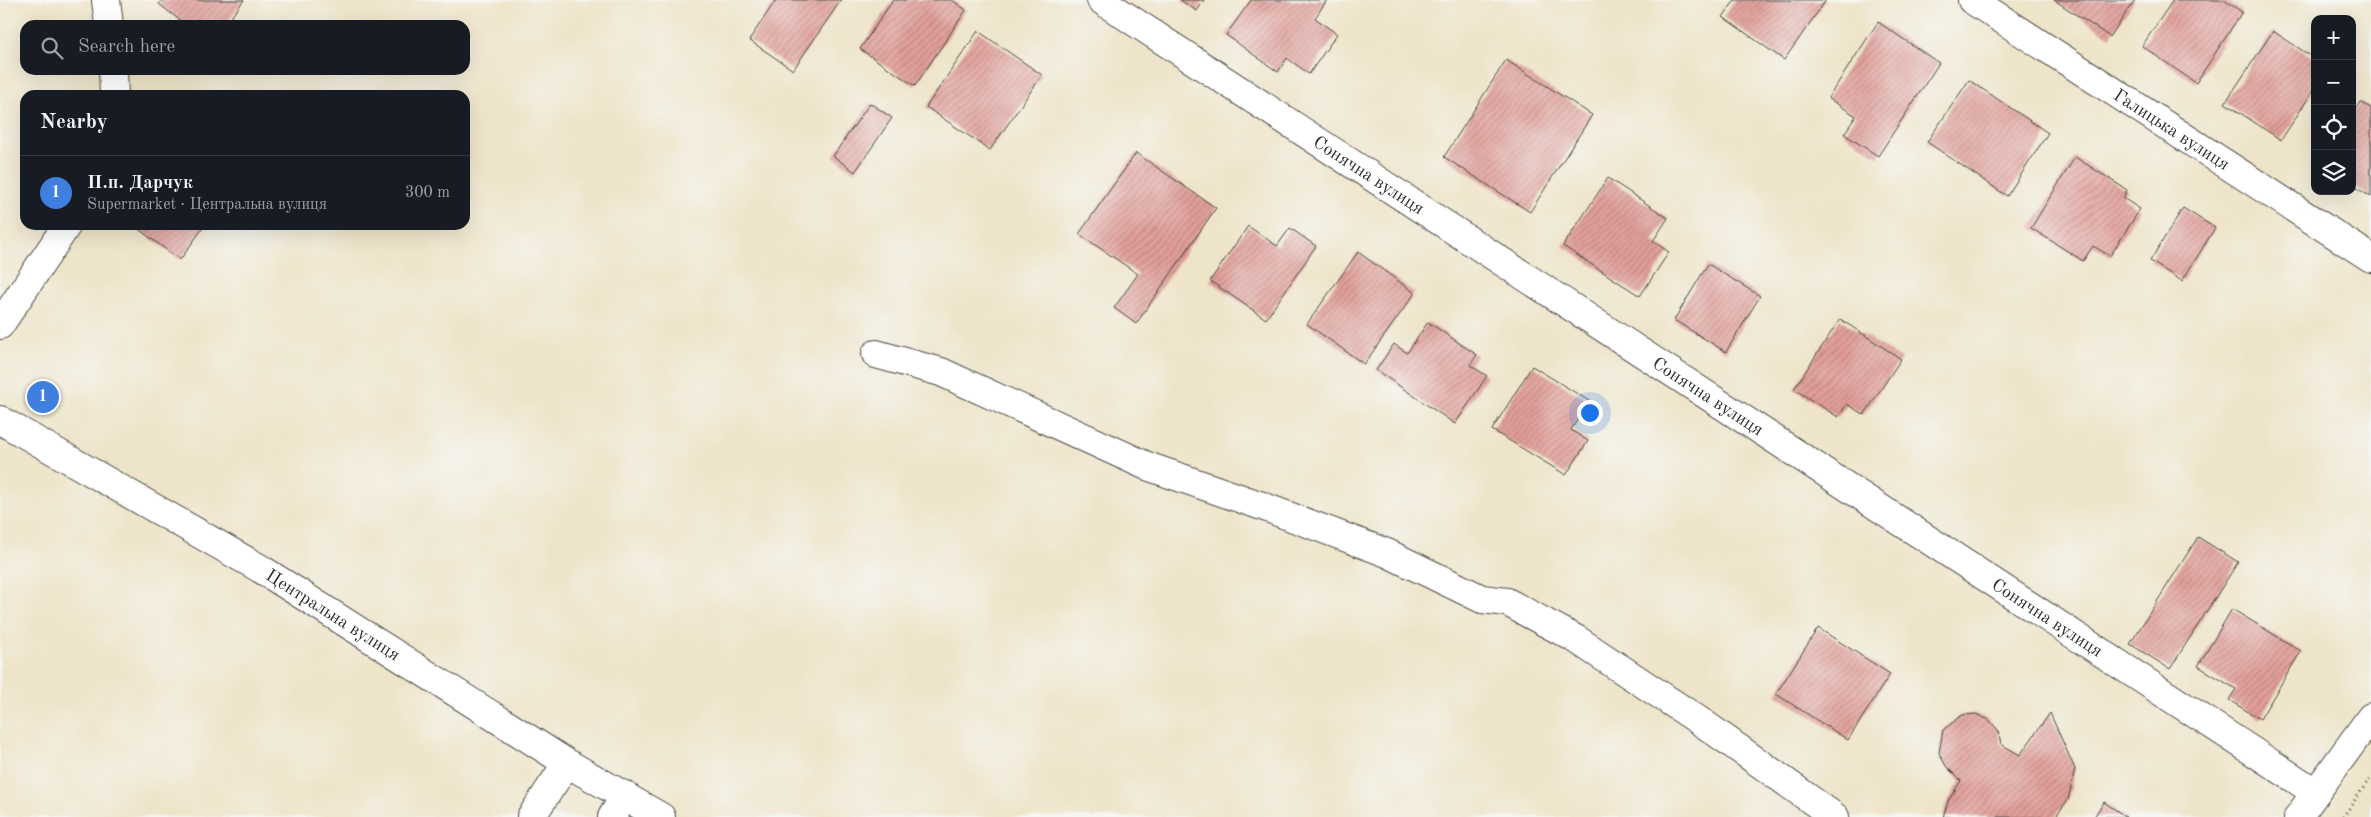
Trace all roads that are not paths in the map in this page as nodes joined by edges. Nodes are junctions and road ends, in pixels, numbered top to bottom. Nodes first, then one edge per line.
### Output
1 (106, 0) edge
2 (1101, 0) edge
3 (1972, 0) edge
4 (108, 20) edge
5 (113, 75) edge
6 (114, 90) edge
7 (64, 230) edge
8 (2371, 258) edge
9 (0, 325) edge
10 (876, 354) dead end
11 (0, 420) edge
12 (2371, 717) edge
13 (567, 763) junction
14 (2316, 792) junction
15 (618, 806) edge
16 (531, 817) edge
17 (661, 817) edge
18 (1836, 817) edge
19 (2298, 817) edge

1 - 4 street
2 - 14 street, Сонячна вулиця
3 - 8 street, Галицька вулиця
5 - 6 street
7 - 9 street
10 - 18 street
11 - 13 street, Центральна вулиця
12 - 14 street
13 - 15 street, Центральна вулиця
13 - 16 street
14 - 19 street
15 - 17 street, Центральна вулиця

